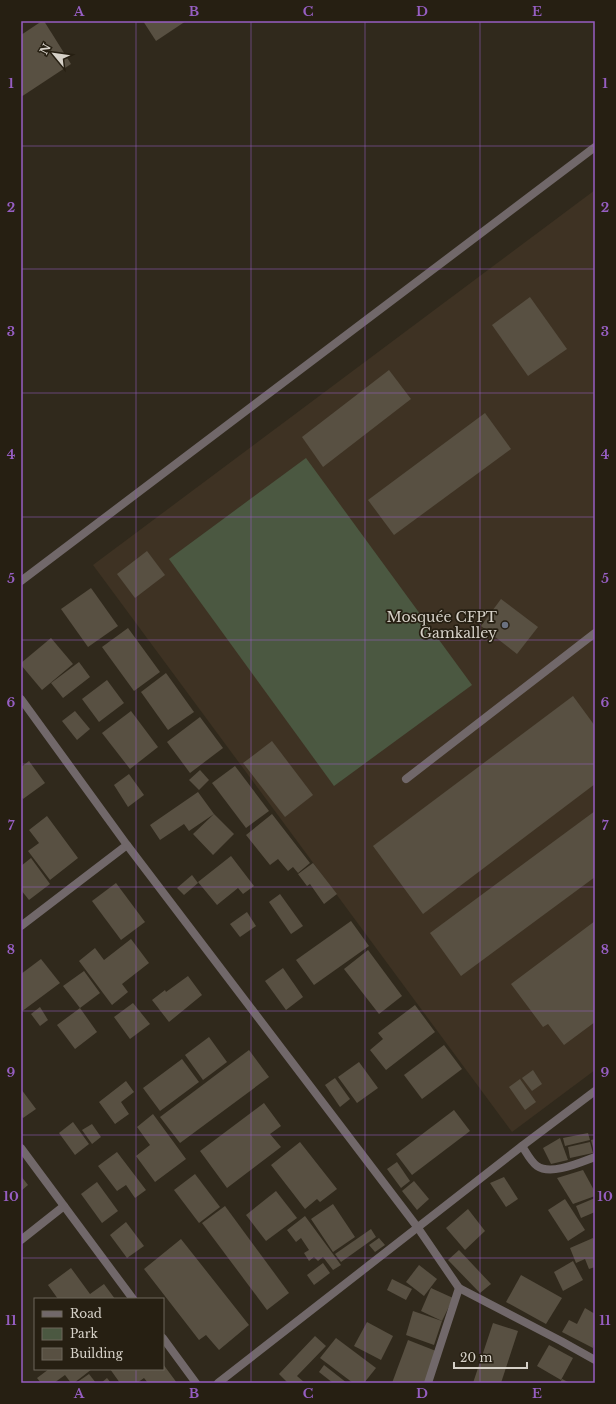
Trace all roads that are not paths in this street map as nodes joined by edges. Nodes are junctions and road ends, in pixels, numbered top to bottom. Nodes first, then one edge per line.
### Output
1 (595, 147) edge
2 (21, 582) edge
3 (595, 633) edge
4 (21, 699) edge
5 (406, 779) dead end
6 (126, 845) junction
7 (21, 926) edge
8 (595, 1091) edge
9 (522, 1146) junction
10 (21, 1148) edge
11 (595, 1157) edge
12 (64, 1206) junction
13 (418, 1228) junction
14 (21, 1240) edge
15 (459, 1288) junction
16 (132, 1298) edge
17 (164, 1339) edge
18 (595, 1360) edge
19 (196, 1383) edge
20 (218, 1383) edge
21 (428, 1383) edge

1 - 2 street
3 - 5 street
4 - 6 street
6 - 7 street
6 - 13 street
8 - 9 street
9 - 11 street
9 - 13 street
10 - 12 street
12 - 14 street
12 - 16 street
13 - 15 street
13 - 20 street
15 - 18 street
15 - 21 street
17 - 19 street

